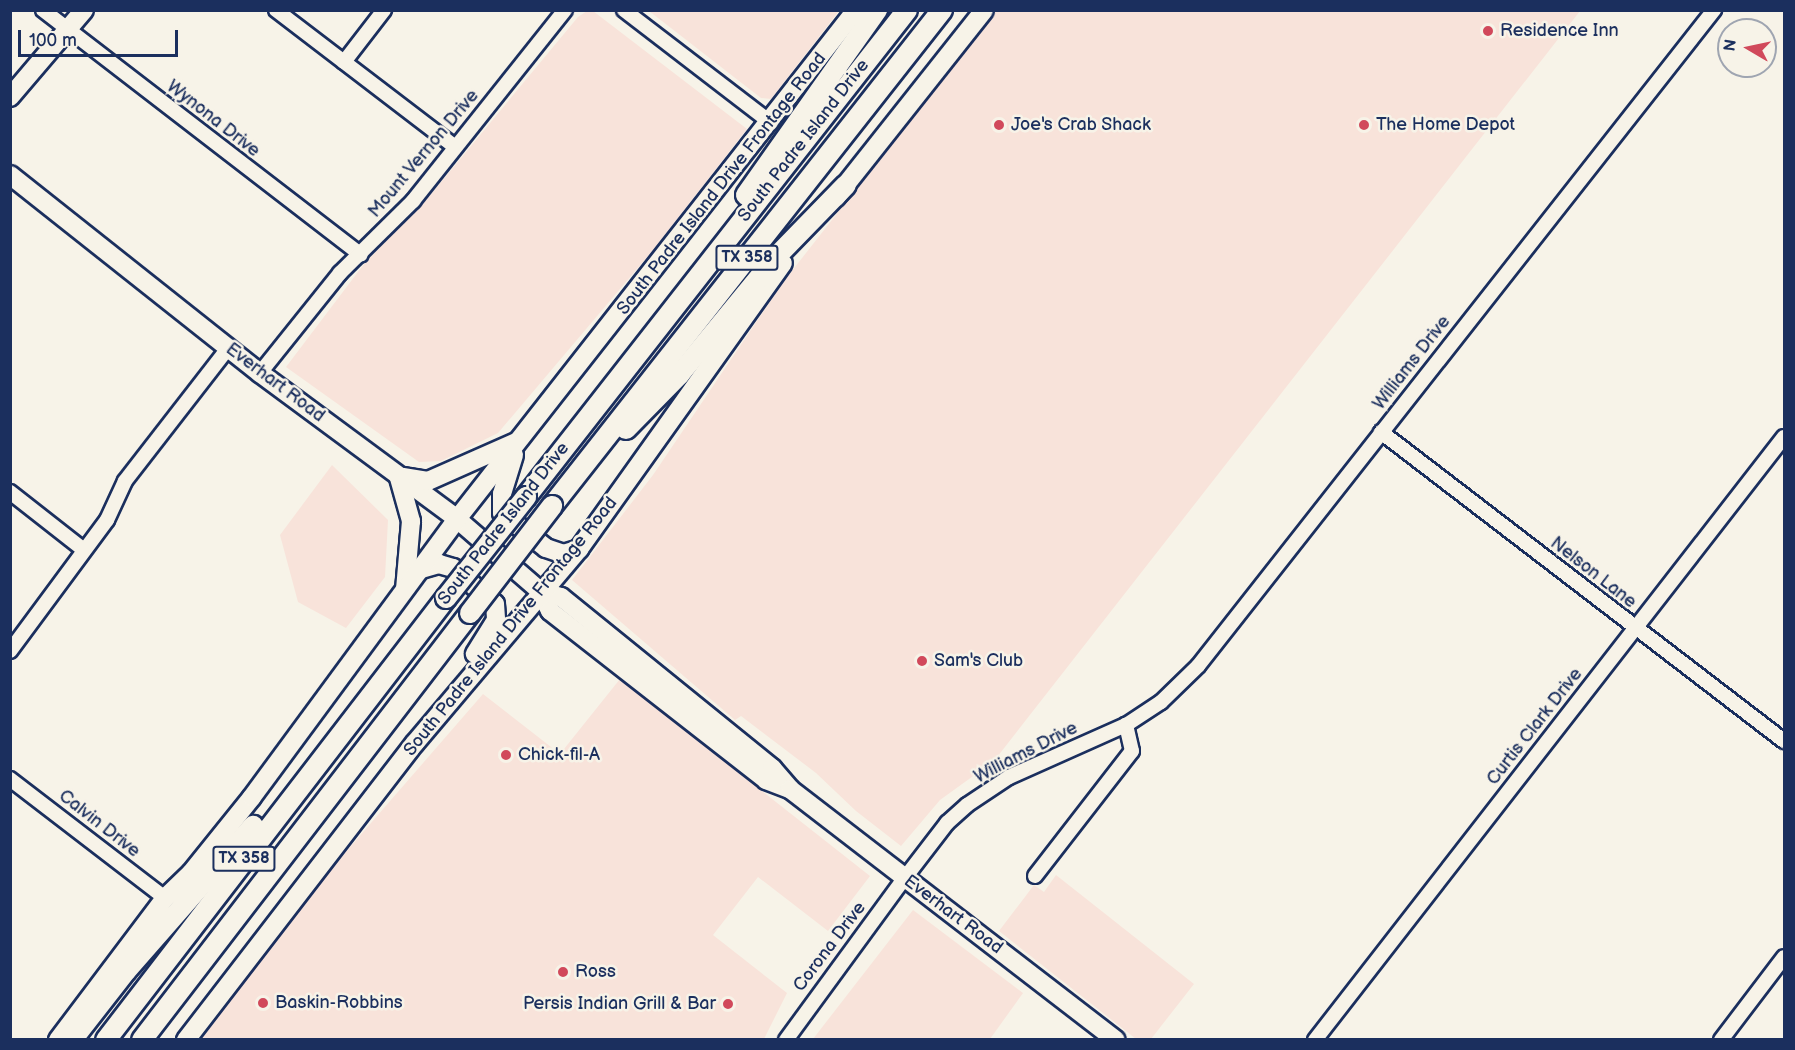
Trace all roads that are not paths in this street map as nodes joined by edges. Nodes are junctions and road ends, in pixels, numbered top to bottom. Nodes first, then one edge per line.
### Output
1 (43, 10) edge
2 (84, 10) edge
3 (276, 10) edge
4 (384, 10) edge
5 (565, 10) edge
6 (624, 10) edge
7 (856, 10) edge
8 (877, 10) edge
9 (907, 10) edge
10 (942, 10) edge
11 (984, 10) edge
12 (1713, 10) edge
13 (67, 30) junction
14 (344, 62) junction
15 (10, 97) edge
16 (771, 123) junction
17 (455, 147) junction
18 (10, 175) edge
19 (846, 185) junction
20 (361, 255) junction
21 (228, 348) junction
22 (260, 373) junction
23 (595, 408) junction
24 (1381, 432) junction
25 (1785, 437) edge
26 (518, 441) junction
27 (398, 476) junction
28 (10, 492) edge
29 (554, 503) junction
30 (457, 519) junction
31 (579, 549) junction
32 (84, 550) junction
33 (421, 569) junction
34 (404, 591) junction
35 (540, 591) junction
36 (1635, 629) junction
37 (10, 651) edge
38 (382, 678) junction
39 (1126, 725) junction
40 (1785, 741) edge
41 (415, 742) junction
42 (10, 779) edge
43 (1035, 876) dead end
44 (904, 879) junction
45 (165, 898) junction
46 (1785, 957) edge
47 (181, 989) junction
48 (58, 1040) edge
49 (72, 1040) edge
50 (106, 1040) edge
51 (142, 1040) edge
52 (158, 1040) edge
53 (186, 1040) edge
54 (786, 1040) edge
55 (1116, 1040) edge
56 (1315, 1040) edge
57 (1721, 1040) edge

1 - 13 street, Wynona Drive
2 - 13 main road
3 - 14 street
4 - 14 street
5 - 17 street, Mount Vernon Drive
6 - 16 street
7 - 16 main road, South Padre Island Drive Frontage Road
8 - 23 highway
9 - 23 highway, South Padre Island Drive / TX 358
10 - 29 highway, South Padre Island Drive / TX 358
11 - 19 main road, South Padre Island Drive Frontage Road
12 - 24 street, Williams Drive
13 - 15 main road
13 - 20 street, Wynona Drive
14 - 17 street
16 - 26 main road, South Padre Island Drive Frontage Road
17 - 20 street, Mount Vernon Drive
18 - 21 main road, Everhart Road
19 - 29 highway
19 - 31 main road, South Padre Island Drive Frontage Road
20 - 22 street, Mount Vernon Drive
21 - 22 main road, Everhart Road
21 - 32 street
22 - 27 main road, Everhart Road
23 - 38 highway, South Padre Island Drive / TX 358, bridge
24 - 36 street, Nelson Lane
24 - 39 street, Williams Drive
25 - 36 street, Curtis Clark Drive
26 - 27 main road
26 - 30 main road, South Padre Island Drive Frontage Road
26 - 31 main road
27 - 30 main road, Everhart Road
27 - 34 main road
28 - 32 street
29 - 47 highway, South Padre Island Drive / TX 358, bridge
30 - 33 main road, South Padre Island Drive Frontage Road
30 - 35 main road, Everhart Road
31 - 35 main road, South Padre Island Drive Frontage Road
32 - 37 street
33 - 34 main road, South Padre Island Drive Frontage Road
33 - 41 main road
34 - 45 main road, South Padre Island Drive Frontage Road
35 - 41 main road, South Padre Island Drive Frontage Road
35 - 44 main road, Everhart Road
36 - 40 street, Nelson Lane
36 - 56 street, Curtis Clark Drive
38 - 49 highway
38 - 50 highway, South Padre Island Drive / TX 358
39 - 43 street
39 - 44 street, Williams Drive
41 - 53 main road, South Padre Island Drive Frontage Road
42 - 45 street, Calvin Drive
44 - 54 street, Corona Drive
44 - 55 main road, Everhart Road
45 - 48 main road, South Padre Island Drive Frontage Road
46 - 57 street
47 - 51 highway, South Padre Island Drive / TX 358
47 - 52 highway

